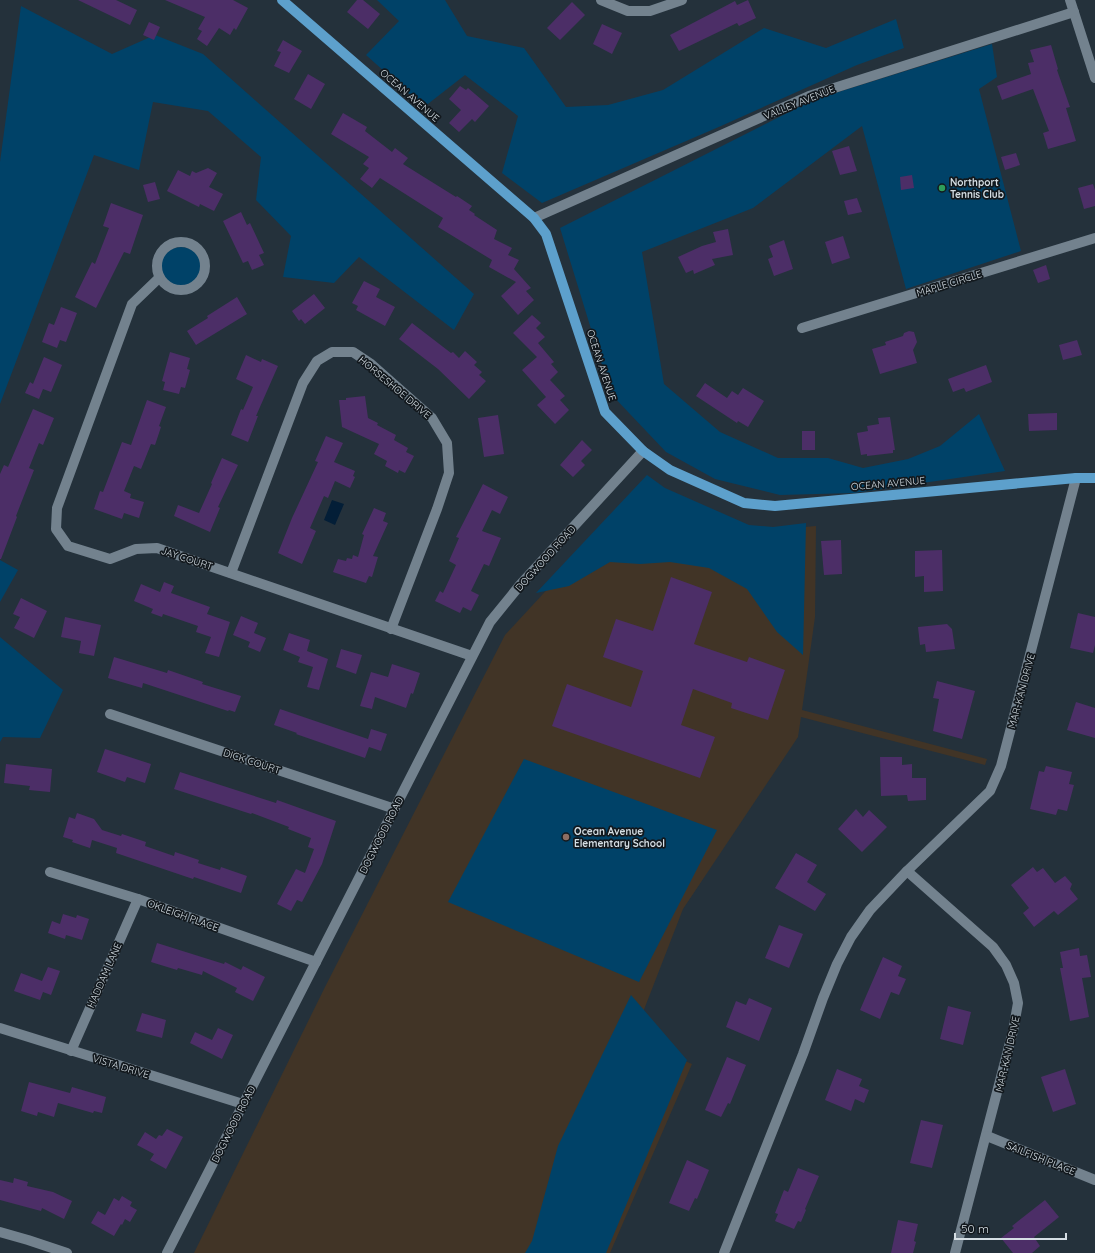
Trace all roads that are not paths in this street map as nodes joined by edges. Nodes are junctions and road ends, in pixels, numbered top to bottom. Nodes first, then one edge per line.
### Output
1 (282, 0) edge
2 (601, 0) edge
3 (682, 0) edge
4 (1070, 0) edge
5 (1074, 12) junction
6 (1095, 78) edge
7 (534, 218) junction
8 (1095, 238) edge
9 (159, 278) junction
10 (802, 328) dead end
11 (643, 451) junction
12 (1076, 478) junction
13 (1095, 478) edge
14 (231, 573) junction
15 (391, 629) junction
16 (472, 656) junction
17 (110, 714) dead end
18 (394, 809) junction
19 (907, 871) junction
20 (50, 872) dead end
21 (138, 899) junction
22 (316, 962) junction
23 (0, 1028) edge
24 (70, 1051) junction
25 (243, 1104) junction
26 (987, 1136) junction
27 (1095, 1180) edge
28 (0, 1232) edge
29 (67, 1253) edge
30 (167, 1253) edge
31 (724, 1253) edge
32 (955, 1253) edge

1 - 7 main road, OCEAN AVENUE
2 - 3 street
4 - 5 street
5 - 6 street
5 - 7 street, VALLEY AVENUE
7 - 11 main road, OCEAN AVENUE
8 - 10 street, MAPLE CIRCLE
9 - 9 street
9 - 14 street, JAY COURT
11 - 12 main road, OCEAN AVENUE
11 - 16 street, DOGWOOD ROAD
12 - 13 main road, OCEAN AVENUE
12 - 19 street, MAR-KAN DRIVE
14 - 15 street, JAY COURT
14 - 15 street, HORSESHOE DRIVE
15 - 16 street, JAY COURT
16 - 18 street, DOGWOOD ROAD
17 - 18 street, DICK COURT
18 - 22 street, DOGWOOD ROAD
19 - 26 street, MAR-KAN DRIVE
19 - 31 street, MAR-KAN DRIVE
20 - 21 street, OKLEIGH PLACE
21 - 22 street, OKLEIGH PLACE
21 - 24 street, HADDAM LANE
22 - 25 street, DOGWOOD ROAD
23 - 24 street, VISTA DRIVE
24 - 25 street, VISTA DRIVE
25 - 30 street, DOGWOOD ROAD
26 - 27 street, SAILFISH PLACE
26 - 32 street, MAR-KAN DRIVE
28 - 29 street

